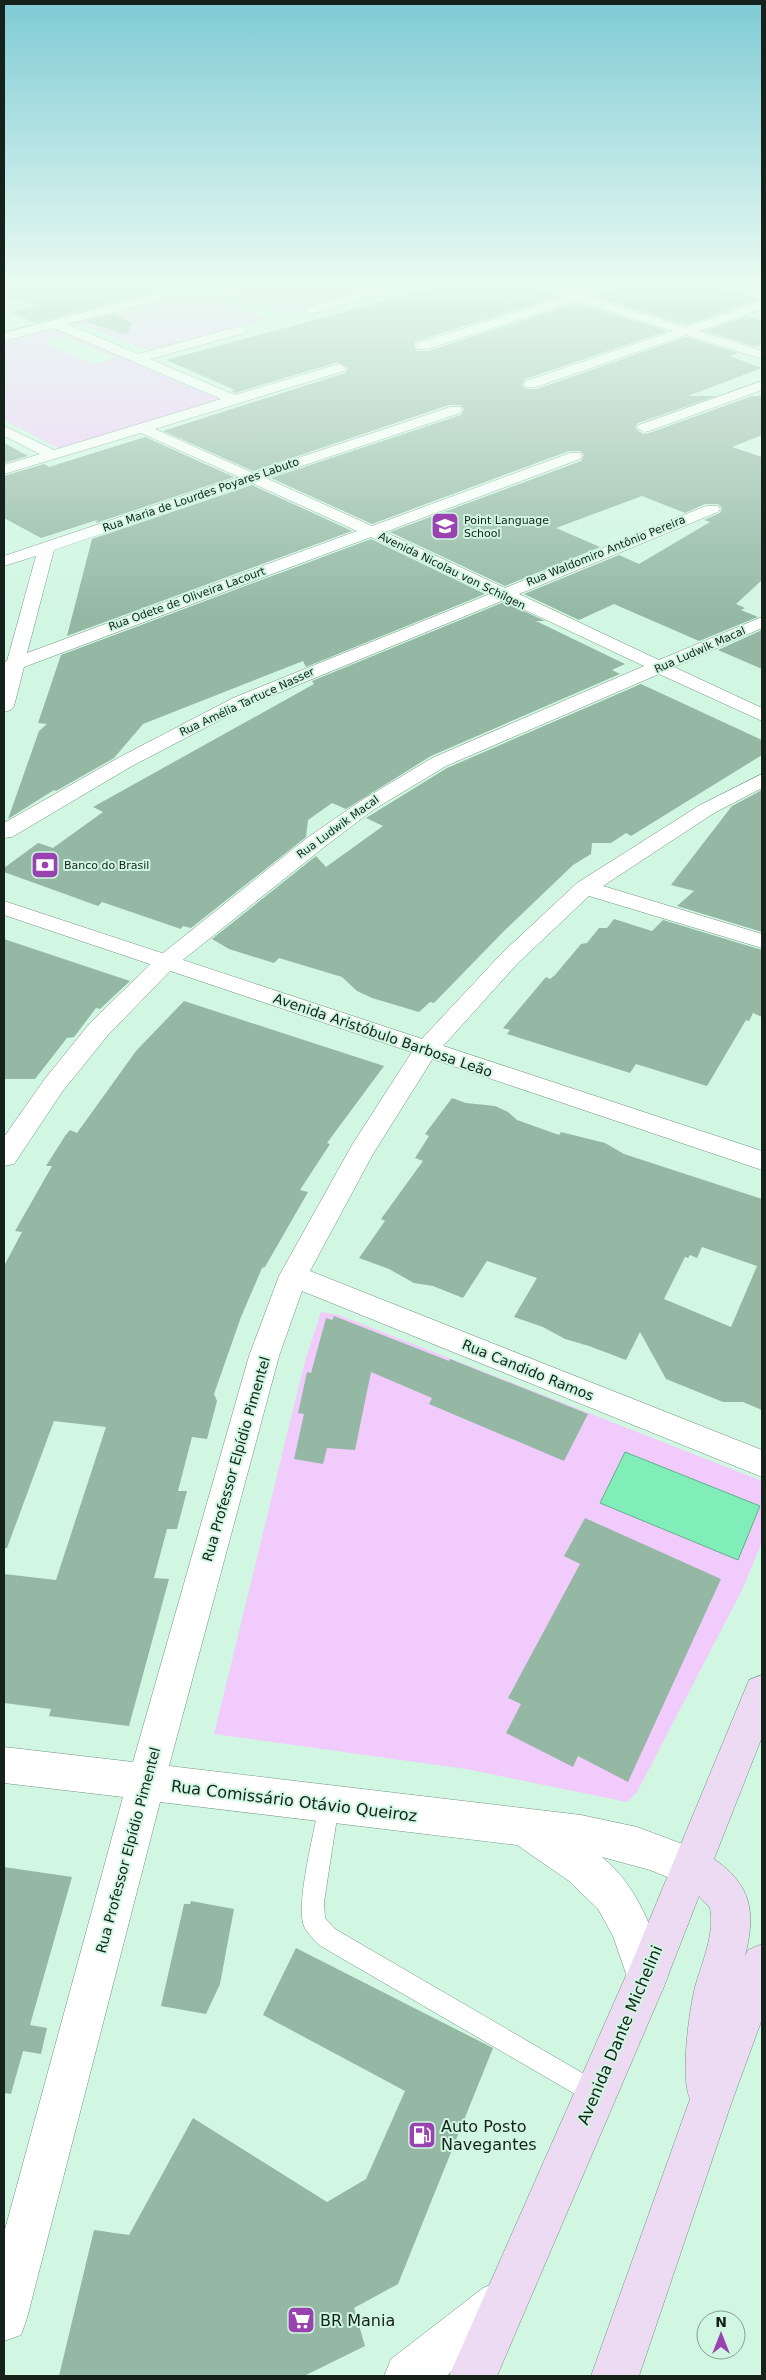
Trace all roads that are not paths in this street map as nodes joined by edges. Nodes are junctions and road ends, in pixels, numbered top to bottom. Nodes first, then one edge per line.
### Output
1 (219, 394) edge
2 (252, 394) edge
3 (737, 394) edge
4 (232, 400) junction
5 (455, 410) dead end
6 (142, 428) junction
7 (644, 428) dead end
8 (4, 430) edge
9 (52, 455) junction
10 (575, 456) dead end
11 (4, 470) edge
12 (252, 478) junction
13 (712, 508) dead end
14 (370, 531) junction
15 (46, 548) junction
16 (4, 561) edge
17 (500, 594) junction
18 (762, 622) edge
19 (10, 665) edge
20 (659, 668) junction
21 (4, 706) edge
22 (762, 715) edge
23 (762, 780) edge
24 (4, 832) edge
25 (585, 888) junction
26 (4, 908) edge
27 (762, 941) edge
28 (166, 962) junction
29 (426, 1050) junction
30 (4, 1157) edge
31 (762, 1161) edge
32 (293, 1276) junction
33 (762, 1464) edge
34 (762, 1692) edge
35 (4, 1765) edge
36 (146, 1783) junction
37 (329, 1805) junction
38 (525, 1828) junction
39 (690, 1866) junction
40 (762, 1964) edge
41 (647, 1976) junction
42 (595, 2093) junction
43 (708, 2107) junction
44 (504, 2300) junction
45 (4, 2318) edge
46 (408, 2376) edge
47 (473, 2376) edge
48 (615, 2376) edge

1 - 4 street
2 - 4 street
3 - 7 street
4 - 6 street
5 - 12 street, Rua Maria de Lourdes Poyares Labuto
6 - 9 street
6 - 12 street, Avenida Nicolau von Schilgen
8 - 9 street
9 - 11 street
10 - 14 street, Rua Odete de Oliveira Lacourt
12 - 14 street, Avenida Nicolau von Schilgen
12 - 15 street, Rua Maria de Lourdes Poyares Labuto
13 - 17 street, Rua Waldomiro Antônio Pereira
14 - 17 street, Avenida Nicolau von Schilgen
14 - 19 street, Rua Odete de Oliveira Lacourt
15 - 16 street, Rua Maria de Lourdes Poyares Labuto
15 - 19 street
17 - 20 street, Avenida Nicolau von Schilgen
17 - 24 street, Rua Amélia Tartuce Nasser
18 - 20 street, Rua Ludwik Macal
19 - 21 street
20 - 22 street, Avenida Nicolau von Schilgen
20 - 28 street, Rua Ludwik Macal
23 - 25 street, Rua Professor Elpídio Pimentel
25 - 27 street
25 - 29 street, Rua Professor Elpídio Pimentel
26 - 28 street, Avenida Aristóbulo Barbosa Leão
28 - 29 street, Avenida Aristóbulo Barbosa Leão
28 - 30 street, Rua Ludwik Macal
29 - 31 street, Avenida Aristóbulo Barbosa Leão
29 - 32 street, Rua Professor Elpídio Pimentel
32 - 33 street, Rua Candido Ramos
32 - 36 street, Rua Professor Elpídio Pimentel
34 - 39 main road, Avenida Dante Michelini
35 - 36 street, Rua Comissário Otávio Queiroz
36 - 37 street, Rua Comissário Otávio Queiroz
36 - 45 street, Rua Professor Elpídio Pimentel
37 - 38 street, Rua Comissário Otávio Queiroz
37 - 42 lane
38 - 39 street, Rua Comissário Otávio Queiroz
38 - 41 street, Rua Comissário Otávio Queiroz
39 - 41 main road, Avenida Dante Michelini
39 - 43 main road
40 - 43 main road
41 - 42 main road, Avenida Dante Michelini
42 - 44 main road, Avenida Dante Michelini
43 - 48 main road
44 - 46 street
44 - 47 main road, Avenida Dante Michelini

